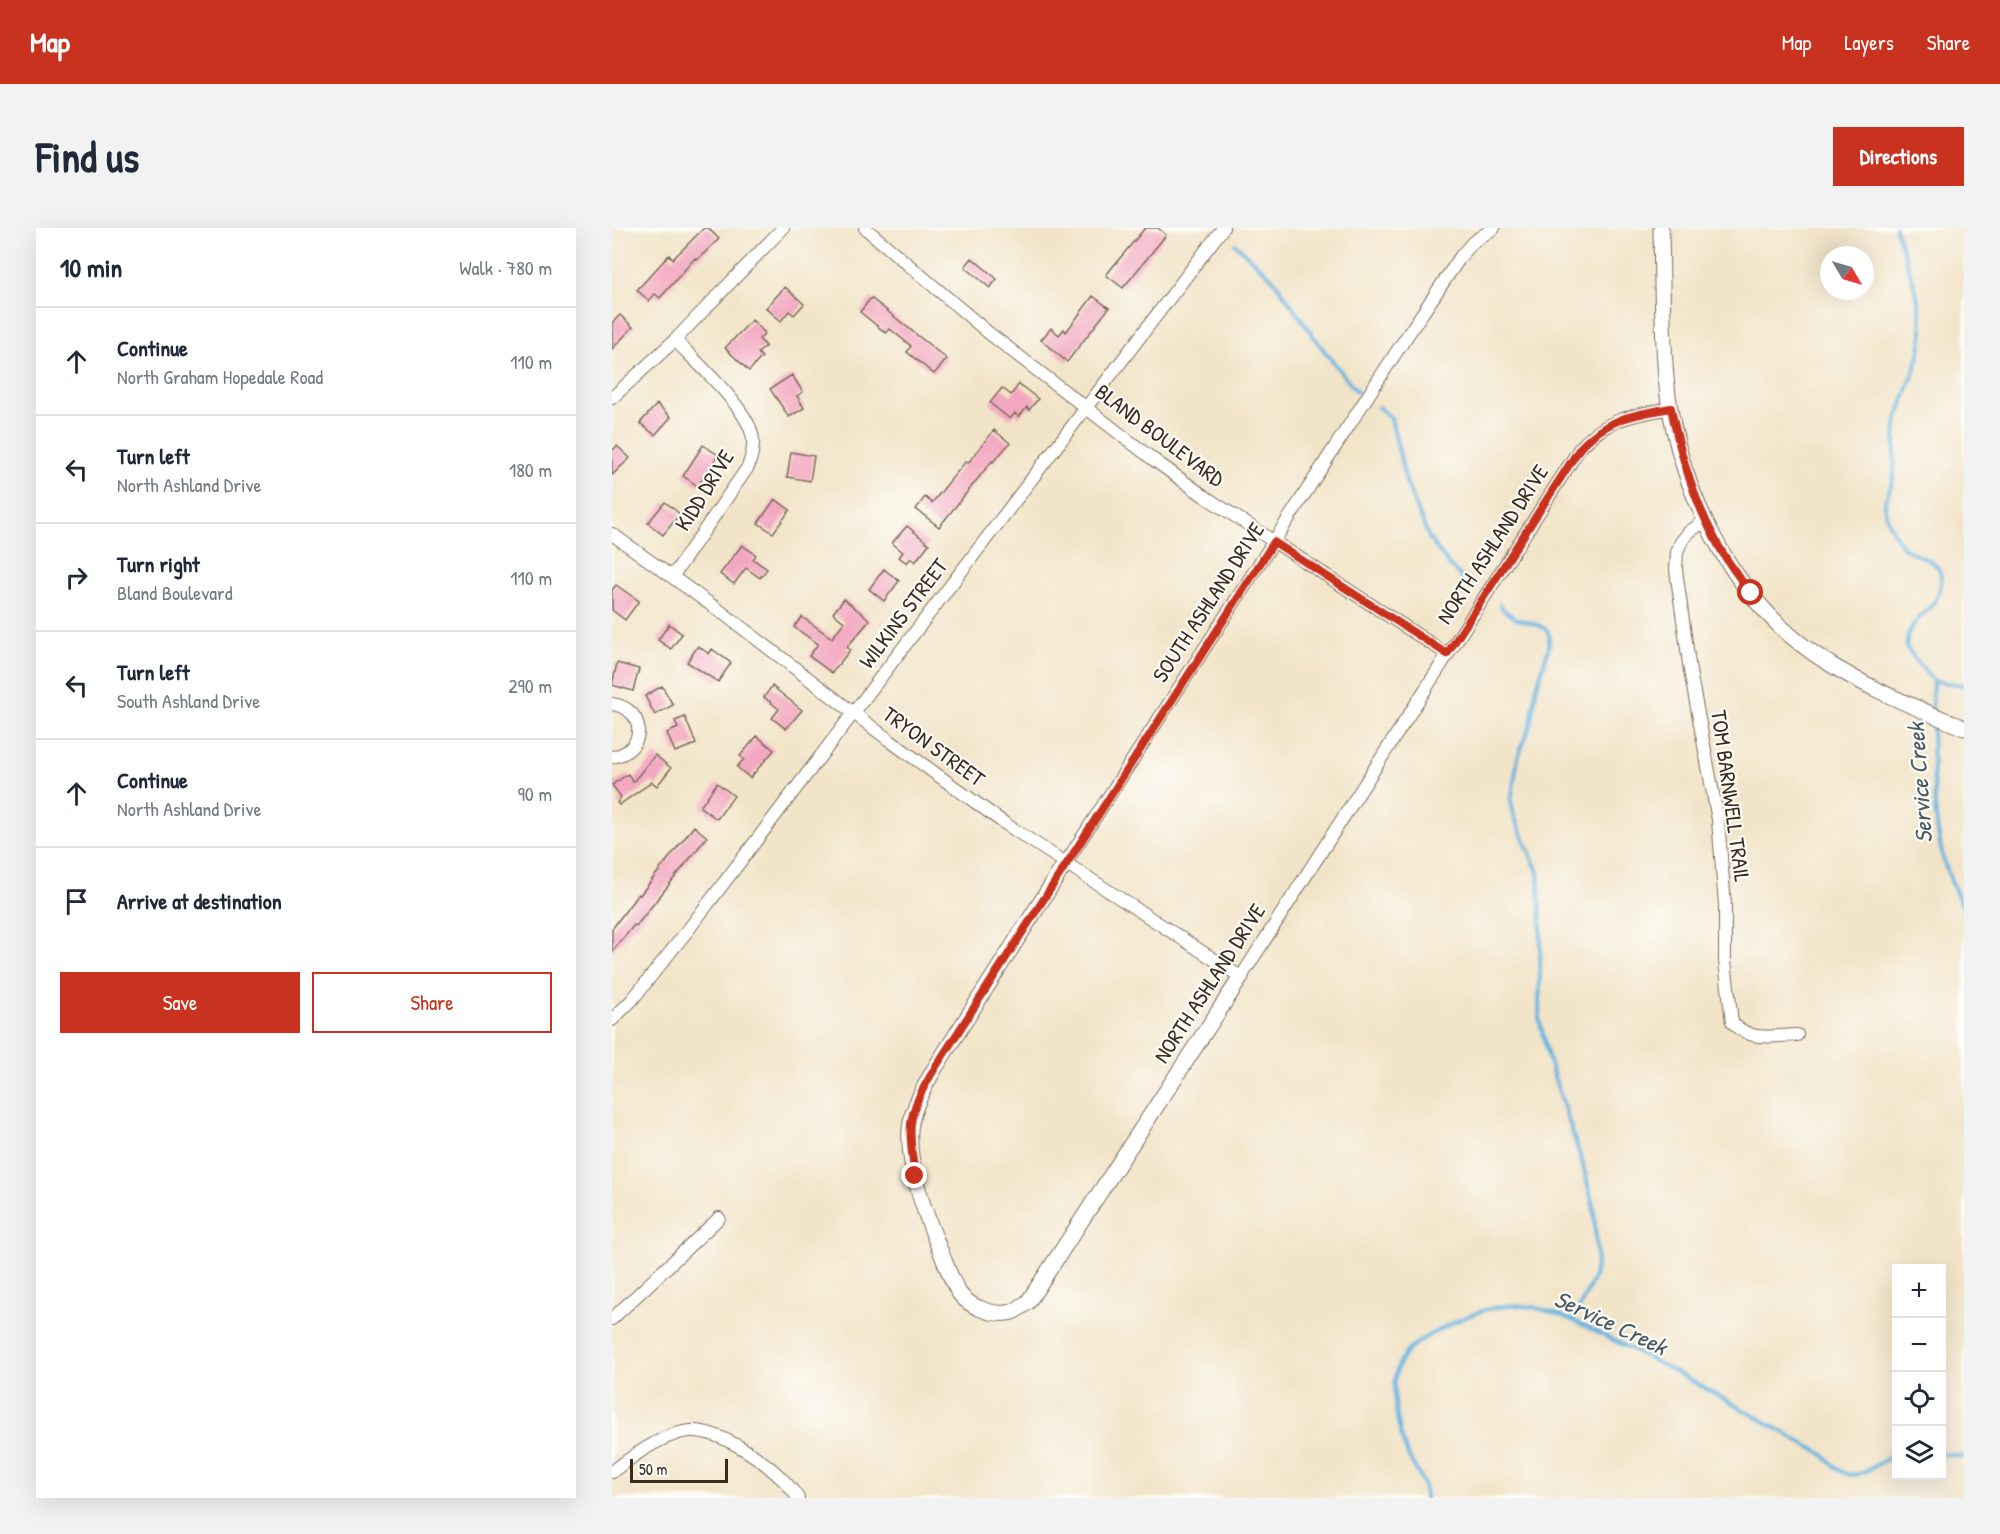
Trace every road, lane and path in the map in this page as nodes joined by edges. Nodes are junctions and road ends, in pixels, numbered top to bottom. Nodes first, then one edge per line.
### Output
1 (783, 228) edge
2 (865, 228) edge
3 (1223, 228) edge
4 (1494, 228) edge
5 (1661, 228) edge
6 (675, 340) junction
7 (612, 398) edge
8 (1087, 406) junction
9 (1671, 408) junction
10 (1706, 520) junction
11 (612, 534) edge
12 (1274, 542) junction
13 (672, 578) junction
14 (1447, 654) junction
15 (612, 704) edge
16 (854, 714) junction
17 (1964, 728) edge
18 (612, 758) edge
19 (1065, 864) junction
20 (1241, 976) junction
21 (972, 1010) joint
22 (612, 1020) edge
23 (1797, 1035) dead end
24 (719, 1218) dead end
25 (612, 1319) edge
26 (612, 1472) edge
27 (798, 1498) edge

1 - 6 street
2 - 8 street, BLAND BOULEVARD
3 - 8 street, WILKINS STREET
4 - 12 street, SOUTH ASHLAND DRIVE
5 - 9 street
6 - 7 street
6 - 13 street, KIDD DRIVE
8 - 12 street, BLAND BOULEVARD
8 - 16 street, WILKINS STREET
9 - 10 street
9 - 14 street, NORTH ASHLAND DRIVE
10 - 17 street
10 - 23 street, TOM BARNWELL TRAIL
11 - 13 street, TRYON STREET
12 - 14 street, BLAND BOULEVARD
12 - 19 street, SOUTH ASHLAND DRIVE
13 - 16 street, TRYON STREET
14 - 20 street, NORTH ASHLAND DRIVE
15 - 18 street
16 - 19 street, TRYON STREET
16 - 22 street, WILKINS STREET
19 - 20 street, TRYON STREET
19 - 21 street, SOUTH ASHLAND DRIVE
20 - 21 street, NORTH ASHLAND DRIVE
24 - 25 street
26 - 27 street

